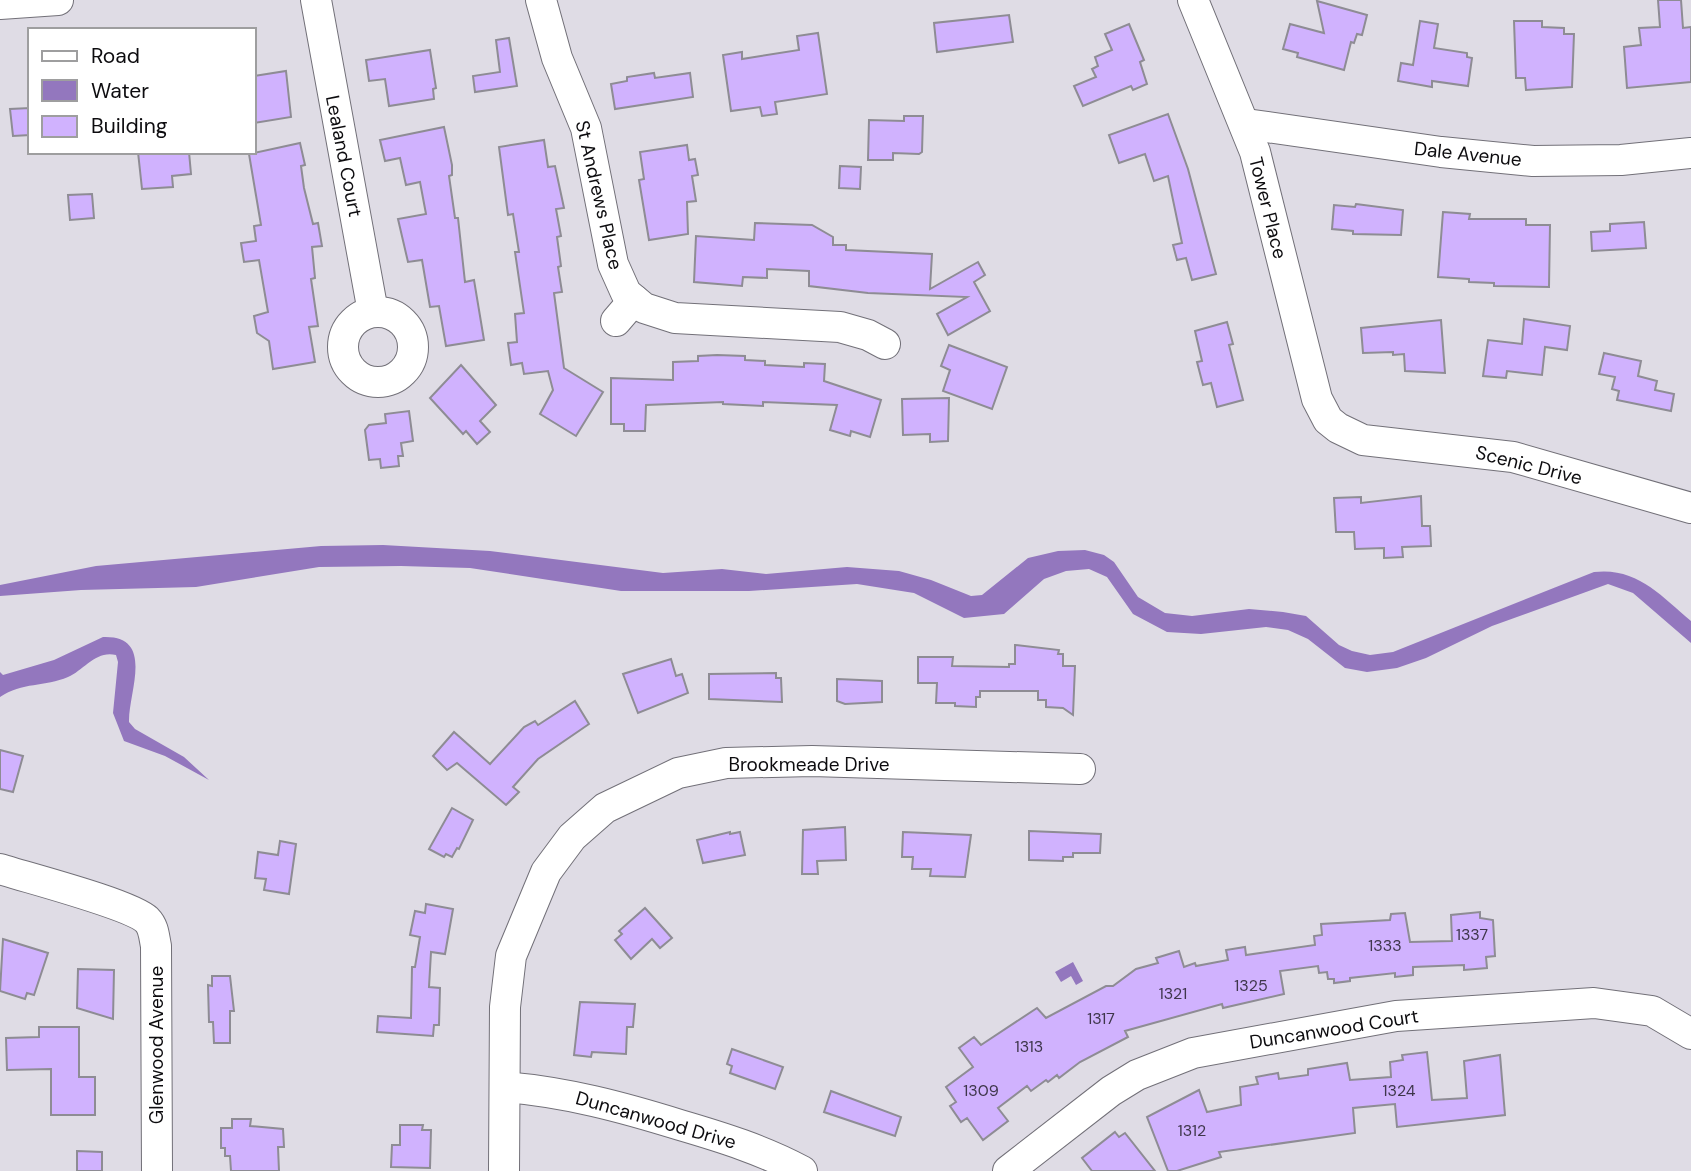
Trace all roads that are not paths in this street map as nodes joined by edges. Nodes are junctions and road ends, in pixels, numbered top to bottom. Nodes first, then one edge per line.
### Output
1 (58, 0) edge
2 (316, 0) edge
3 (541, 0) edge
4 (1194, 0) edge
5 (0, 4) edge
6 (1246, 124) junction
7 (1691, 153) edge
8 (373, 312) dead end
9 (885, 344) dead end
10 (1328, 420) joint
11 (1691, 508) edge
12 (1080, 769) dead end
13 (0, 869) edge
14 (1691, 1034) edge
15 (505, 1087) junction
16 (157, 1171) edge
17 (504, 1171) edge
18 (802, 1171) edge
19 (1008, 1171) edge

1 - 5 street
2 - 8 street, Lealand Court
3 - 9 street, St Andrews Place
4 - 6 street, Tower Place
6 - 7 street, Dale Avenue
6 - 10 street, Tower Place
10 - 11 street, Scenic Drive
12 - 15 street, Brookmeade Drive
13 - 16 street, Glenwood Avenue
14 - 19 street, Duncanwood Court
15 - 17 street, Brookmeade Drive
15 - 18 street, Duncanwood Drive

